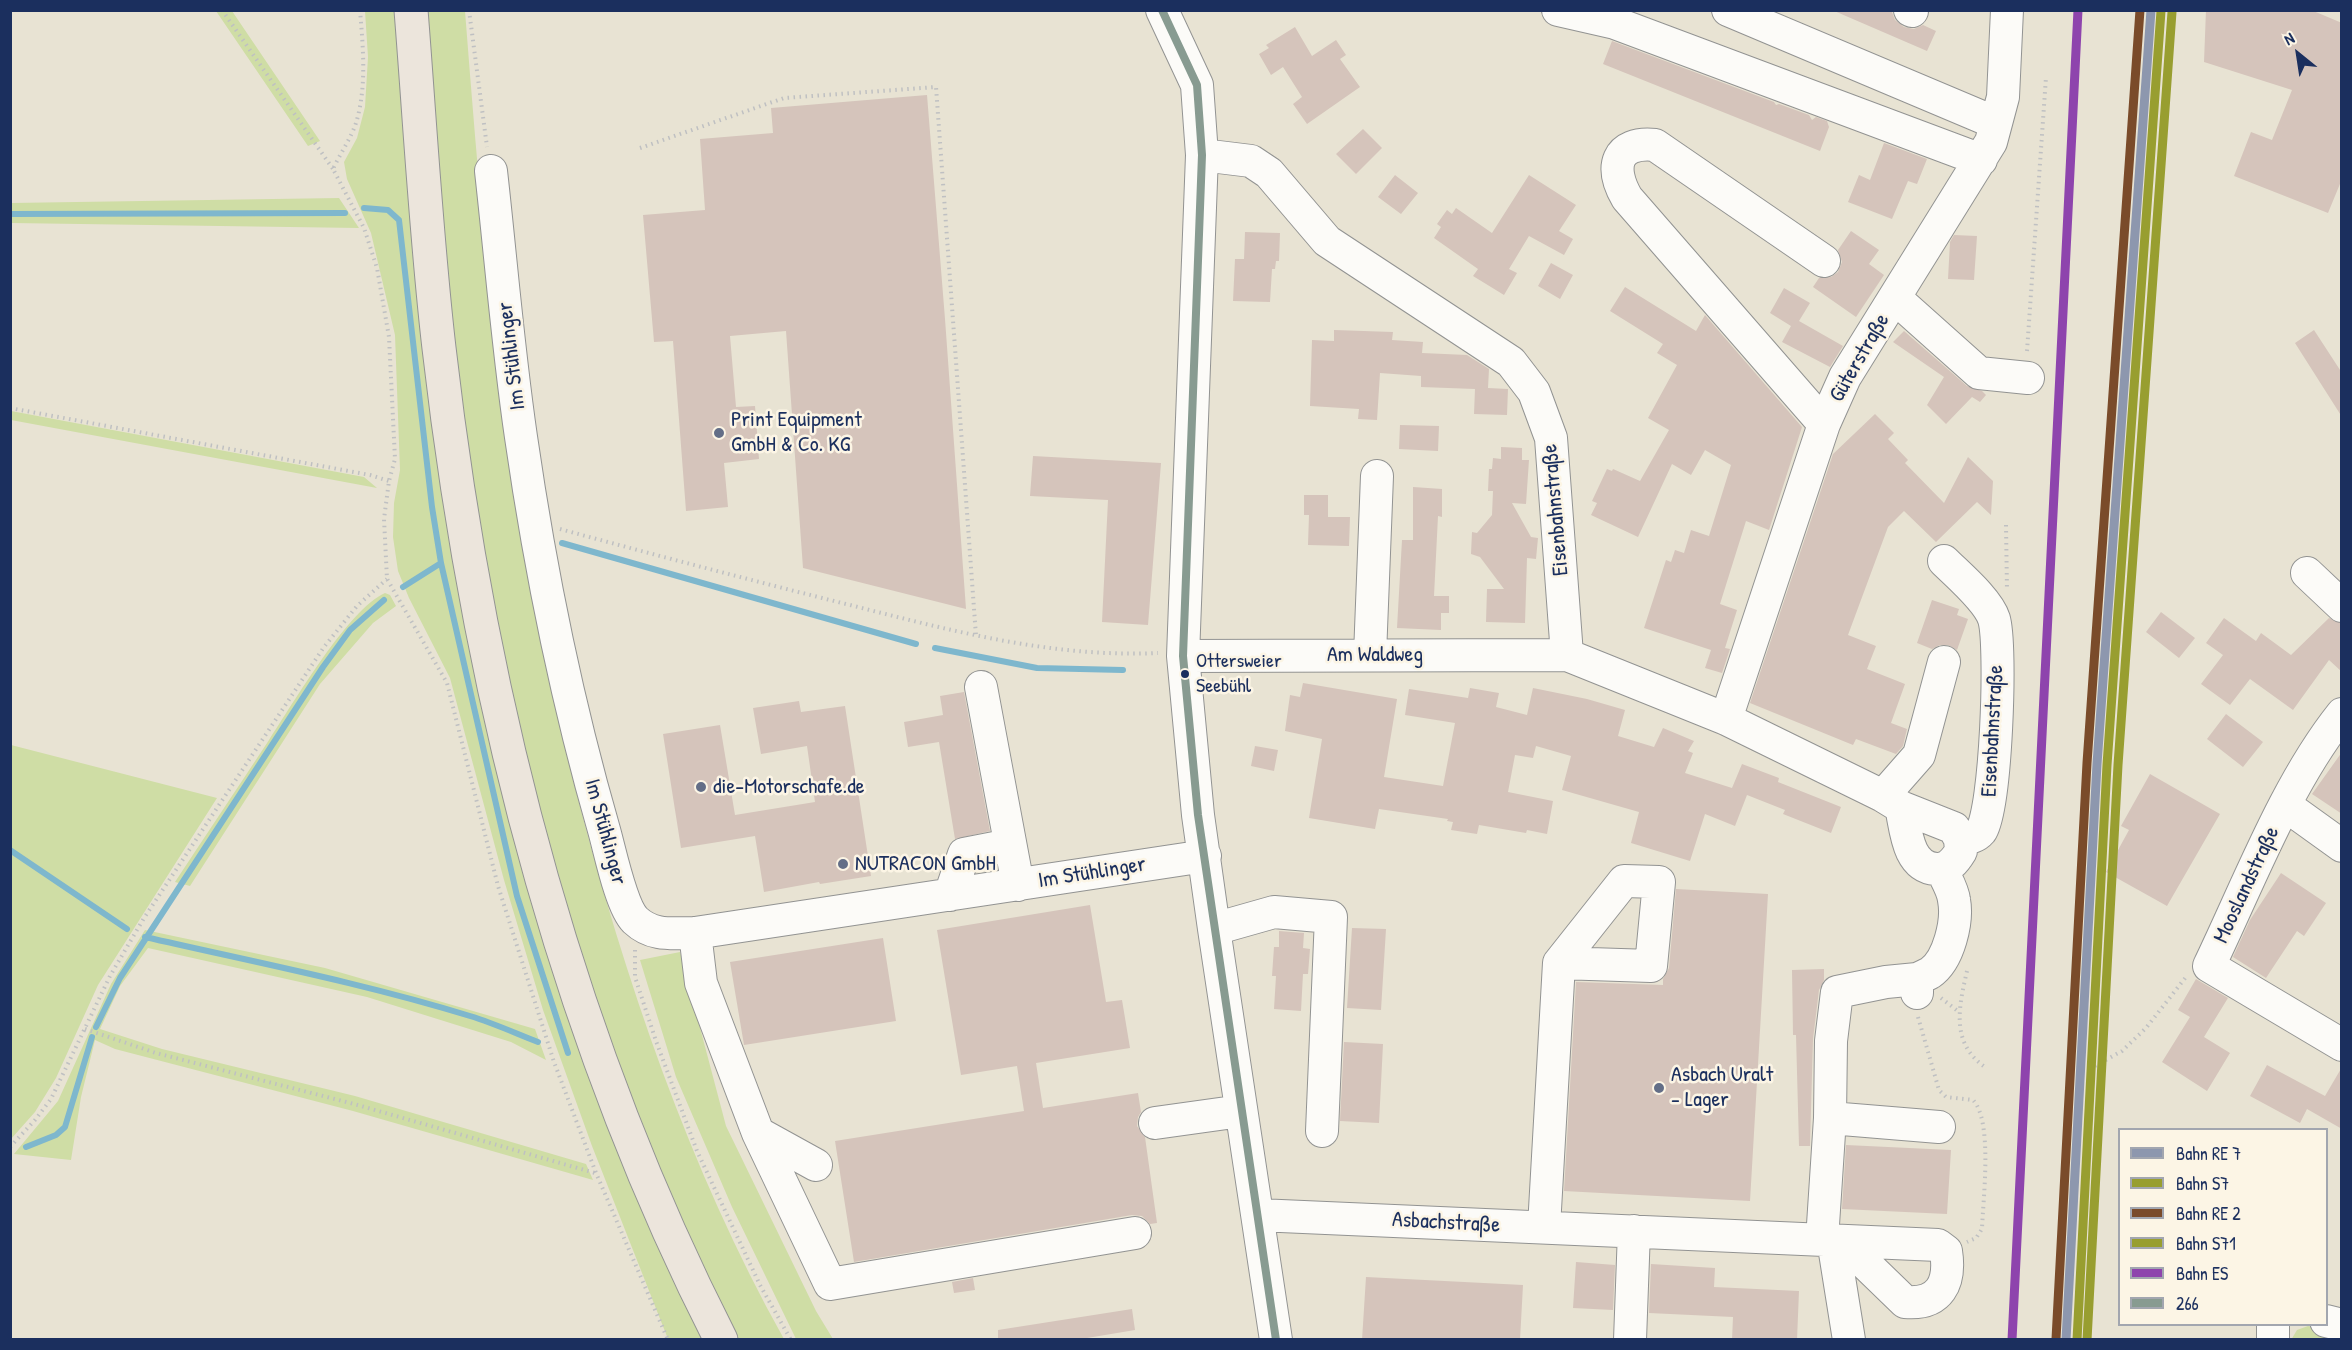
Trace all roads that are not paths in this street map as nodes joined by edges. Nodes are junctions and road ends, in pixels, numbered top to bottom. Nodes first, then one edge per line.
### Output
1 (411, 10) edge
2 (1162, 10) edge
3 (1558, 10) edge
4 (1728, 10) edge
5 (2007, 10) edge
6 (1996, 123) junction
7 (1202, 155) junction
8 (1981, 160) junction
9 (490, 171) road end
10 (1824, 261) dead end
11 (1895, 298) junction
12 (2028, 364) road end
13 (1824, 424) junction
14 (1377, 476) dead end
15 (1944, 561) dead end
16 (2307, 573) dead end
17 (2342, 606) edge
18 (1183, 654) junction
19 (1370, 655) junction
20 (1567, 655) junction
21 (1944, 662) dead end
22 (981, 687) dead end
23 (1726, 719) junction
24 (2336, 732) edge
25 (1892, 802) junction
26 (2285, 805) junction
27 (1960, 839) junction
28 (1010, 845) junction
29 (2342, 846) edge
30 (1205, 856) junction
31 (1942, 870) junction
32 (1018, 885) junction
33 (951, 895) junction
34 (1214, 929) junction
35 (695, 933) junction
36 (1559, 963) dead end
37 (2342, 1045) edge
38 (1241, 1111) junction
39 (1830, 1118) junction
40 (1155, 1123) dead end
41 (1939, 1127) dead end
42 (1322, 1131) dead end
43 (758, 1133) junction
44 (816, 1165) dead end
45 (1258, 1215) junction
46 (1544, 1227) junction
47 (1634, 1231) junction
48 (1135, 1233) dead end
49 (1832, 1240) junction
50 (721, 1340) edge
51 (1276, 1340) edge
52 (1630, 1340) edge
53 (1849, 1340) edge

1 - 50 main road
2 - 7 street
3 - 8 street
4 - 6 street
5 - 6 street, Güterstraße
6 - 8 street, Güterstraße
7 - 18 street
7 - 20 street, Eisenbahnstraße
8 - 11 street, Güterstraße
9 - 35 street, Im Stühlinger
10 - 13 street
11 - 12 street
11 - 13 street, Güterstraße
13 - 23 street, Güterstraße
14 - 19 street
15 - 27 street, Eisenbahnstraße
16 - 17 street
18 - 19 street, Am Waldweg
18 - 30 street
19 - 20 street, Am Waldweg
20 - 23 street
21 - 25 street
22 - 28 street
23 - 25 street
24 - 26 street, Mooslandstraße
25 - 27 street
25 - 31 street
26 - 29 street, Mooslandstraße
26 - 37 street, Mooslandstraße
27 - 31 street
28 - 32 street
28 - 33 street
30 - 32 street, Im Stühlinger
30 - 34 street
31 - 39 street
32 - 33 street, Im Stühlinger
33 - 35 street, Im Stühlinger
34 - 38 street
34 - 42 street
35 - 43 street
36 - 46 street
38 - 40 street
38 - 45 street
39 - 41 street
39 - 49 street
43 - 44 street
43 - 48 street
45 - 46 street, Asbachstraße
45 - 51 street
46 - 47 street, Asbachstraße
47 - 49 street, Asbachstraße
47 - 52 street
49 - 49 street, Asbachstraße
49 - 53 street

